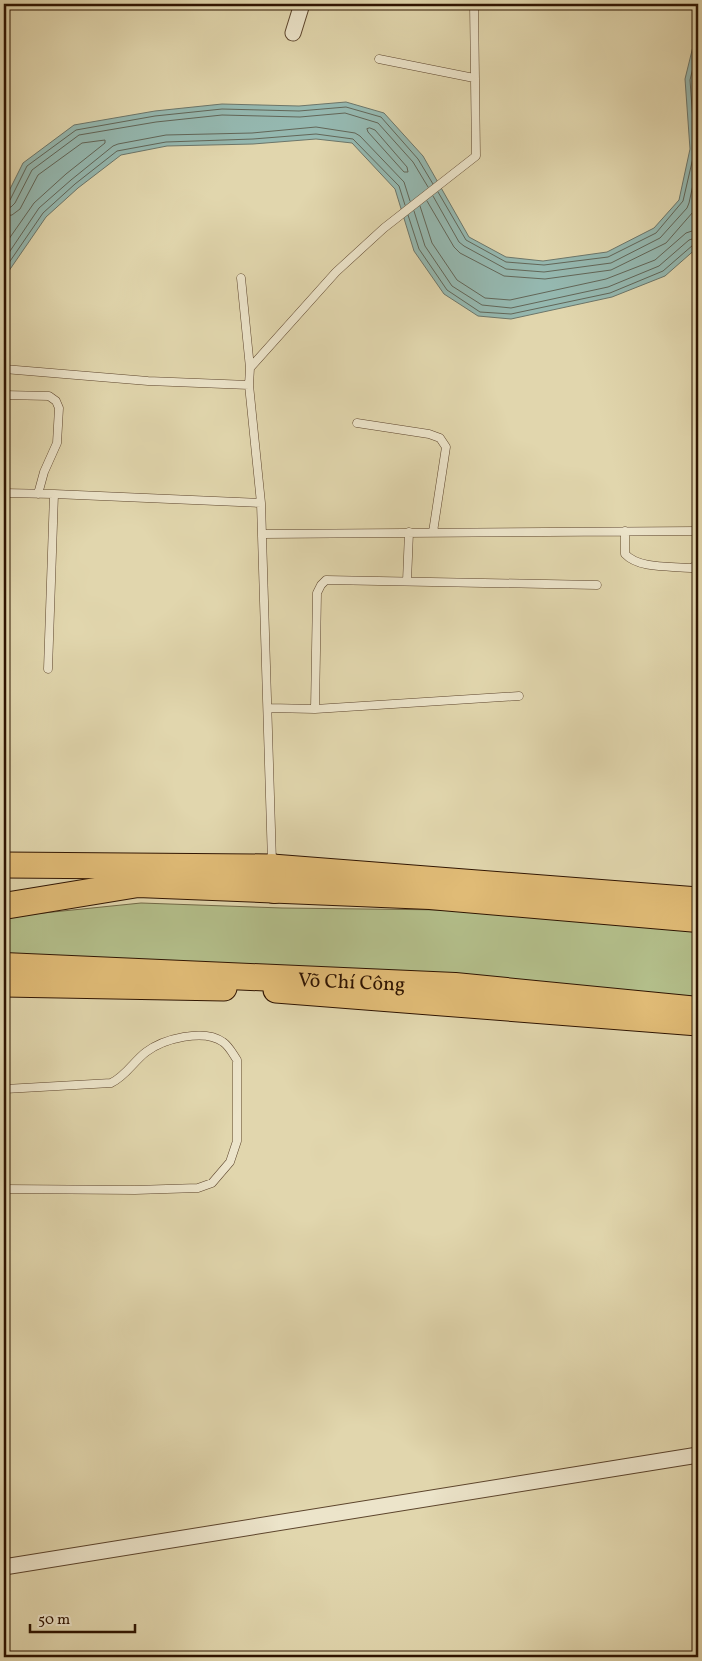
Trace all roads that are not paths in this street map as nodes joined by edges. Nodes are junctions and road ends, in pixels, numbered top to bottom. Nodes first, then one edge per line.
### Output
1 (302, 4) edge
2 (474, 4) edge
3 (293, 33) dead end
4 (379, 59) dead end
5 (474, 78) junction
6 (241, 278) dead end
7 (250, 368) junction
8 (4, 369) edge
9 (249, 385) junction
10 (4, 395) edge
11 (357, 423) dead end
12 (4, 493) edge
13 (38, 494) junction
14 (54, 494) junction
15 (261, 504) junction
16 (625, 531) junction
17 (698, 531) edge
18 (409, 532) junction
19 (433, 532) junction
20 (262, 534) junction
21 (698, 565) edge
22 (407, 581) junction
23 (597, 585) dead end
24 (48, 669) dead end
25 (519, 696) dead end
26 (269, 708) junction
27 (315, 708) junction
28 (4, 865) edge
29 (4, 876) edge
30 (273, 878) junction
31 (138, 884) junction
32 (698, 900) edge
33 (4, 906) edge
34 (698, 919) edge
35 (4, 966) edge
36 (4, 984) edge
37 (698, 1010) edge
38 (698, 1023) edge
39 (5, 1089) dead end
40 (4, 1189) edge
41 (698, 1455) edge
42 (4, 1567) edge

1 - 3 street
2 - 5 lane
4 - 5 lane
5 - 7 lane
6 - 7 lane
7 - 9 lane
8 - 9 lane
9 - 15 lane
10 - 13 lane
11 - 19 lane
12 - 13 lane
13 - 14 lane
14 - 15 lane
14 - 24 lane
15 - 20 lane
16 - 17 lane
16 - 19 lane
16 - 21 lane
18 - 19 lane
18 - 20 lane
18 - 22 lane
20 - 26 lane
22 - 23 lane
22 - 27 lane
25 - 27 lane
26 - 27 lane
26 - 30 lane
28 - 30 main road
29 - 31 main road
30 - 31 highway
30 - 32 main road
30 - 34 highway
31 - 33 highway
35 - 37 highway, Võ Chí Công
36 - 38 main road, Võ Chí Công
39 - 40 lane
41 - 42 street

